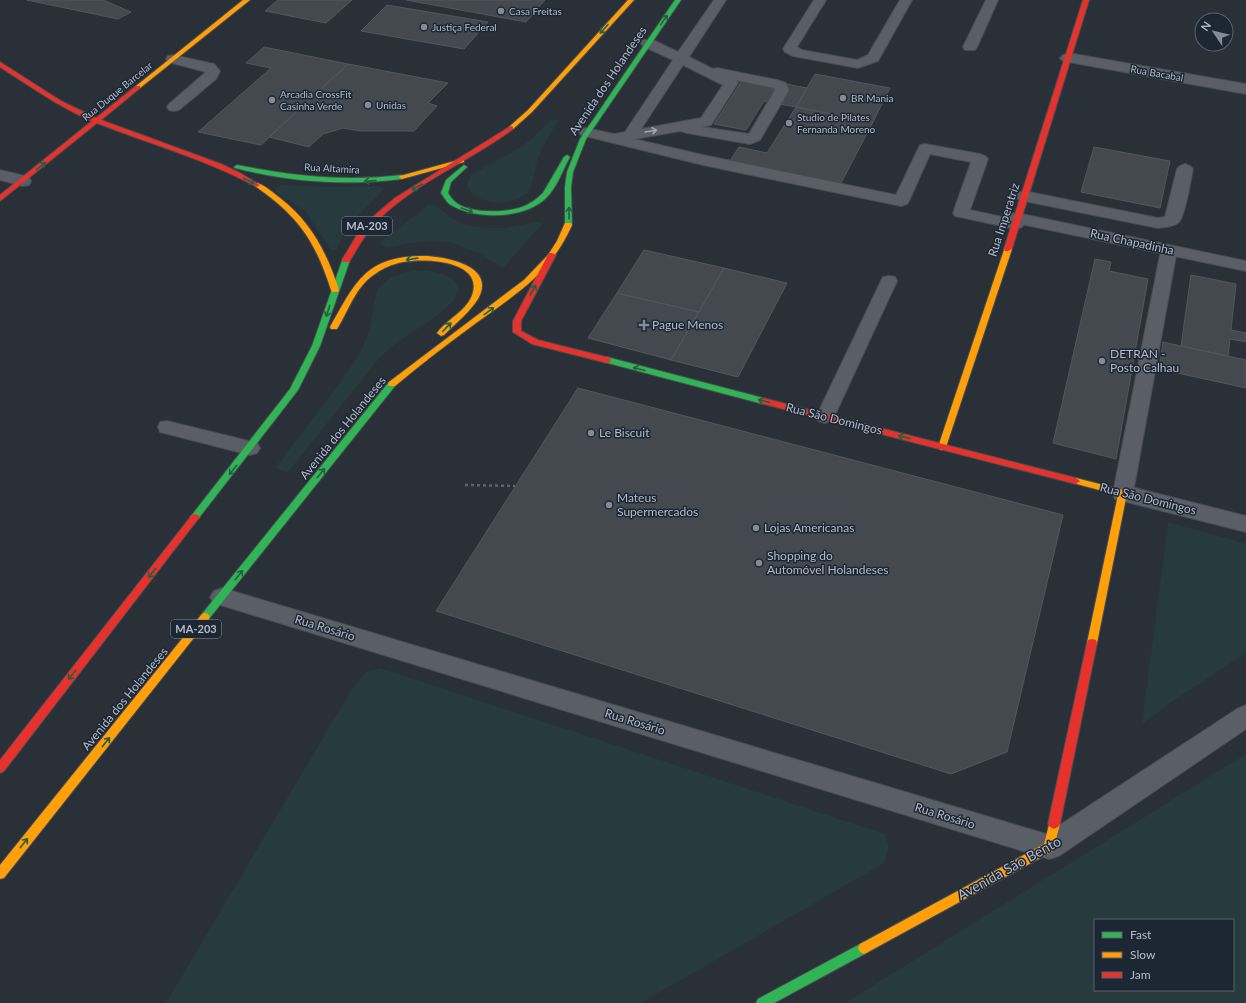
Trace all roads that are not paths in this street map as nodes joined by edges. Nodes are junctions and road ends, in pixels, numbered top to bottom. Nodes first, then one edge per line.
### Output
1 (247, 0) edge
2 (630, 0) edge
3 (678, 0) edge
4 (720, 0) edge
5 (820, 0) edge
6 (906, 0) edge
7 (992, 0) edge
8 (1086, 0) edge
9 (648, 43) junction
10 (970, 47) dead end
11 (681, 58) junction
12 (1068, 58) junction
13 (173, 59) junction
14 (0, 64) edge
15 (705, 70) junction
16 (1246, 89) edge
17 (174, 107) dead end
18 (530, 111) junction
19 (97, 121) junction
20 (675, 127) junction
21 (586, 132) junction
22 (630, 135) junction
23 (612, 138) junction
24 (201, 159) junction
25 (462, 161) junction
26 (1185, 169) dead end
27 (0, 175) edge
28 (23, 181) junction
29 (1024, 196) junction
30 (0, 199) edge
31 (1016, 221) junction
32 (556, 248) junction
33 (1169, 250) junction
34 (1246, 266) edge
35 (889, 281) dead end
36 (335, 290) junction
37 (392, 385) junction
38 (282, 406) junction
39 (825, 417) junction
40 (167, 427) dead end
41 (942, 446) junction
42 (250, 448) junction
43 (1124, 493) junction
44 (1246, 524) edge
45 (222, 596) junction
46 (1246, 716) edge
47 (0, 768) edge
48 (1049, 847) junction
49 (0, 874) edge
50 (762, 1003) edge

1 - 13 street, Rua Duque Barcelar
2 -> 18 street, MA-203
9 -> 3 street, Avenida dos Holandeses / MA-203
4 - 11 lane
5 - 6 lane
7 - 10 lane
8 - 12 street, Rua Imperatriz
9 - 11 lane
9 - 21 street, Avenida dos Holandeses / MA-203
11 - 15 lane
11 - 22 lane
12 - 16 street, Rua Bacabal
12 - 29 street, Rua Imperatriz
13 - 17 lane
13 - 19 street, Rua Duque Barcelar
14 - 19 street, Rua Altamira
15 - 20 lane
15 - 20 lane
18 -> 21 street
18 - 25 street, MA-203
19 - 24 street, Rua Altamira
28 -> 19 street, Rua Duque Barcelar
22 -> 20 lane
21 - 23 lane
32 -> 21 street, Avenida dos Holandeses / MA-203
22 - 23 lane
23 - 31 lane
25 -> 24 street, Rua Altamira
24 -> 36 street, Rua Altamira
25 -> 36 street, MA-203
26 - 29 lane
27 - 28 street
28 - 30 street, Rua Duque Barcelar
29 - 31 street, Rua Imperatriz
31 - 33 street, Rua Chapadinha
31 - 41 street, Rua Imperatriz
37 -> 32 street, Avenida dos Holandeses / MA-203
39 -> 32 street, Rua São Domingos
33 - 34 street, Rua Chapadinha
33 - 43 lane
35 - 39 lane
36 -> 38 street, MA-203
37 -> 38 street
45 -> 37 street, Avenida dos Holandeses / MA-203
38 - 42 street, MA-203
41 -> 39 street, Rua São Domingos
40 - 42 lane
41 - 43 street, Rua São Domingos
42 -> 47 street, MA-203
43 - 44 street, Rua São Domingos
43 - 48 street
45 - 48 street, Rua Rosário
49 -> 45 street, Avenida dos Holandeses / MA-203
46 - 48 street, Avenida São Bento
48 - 50 street, Avenida São Bento

